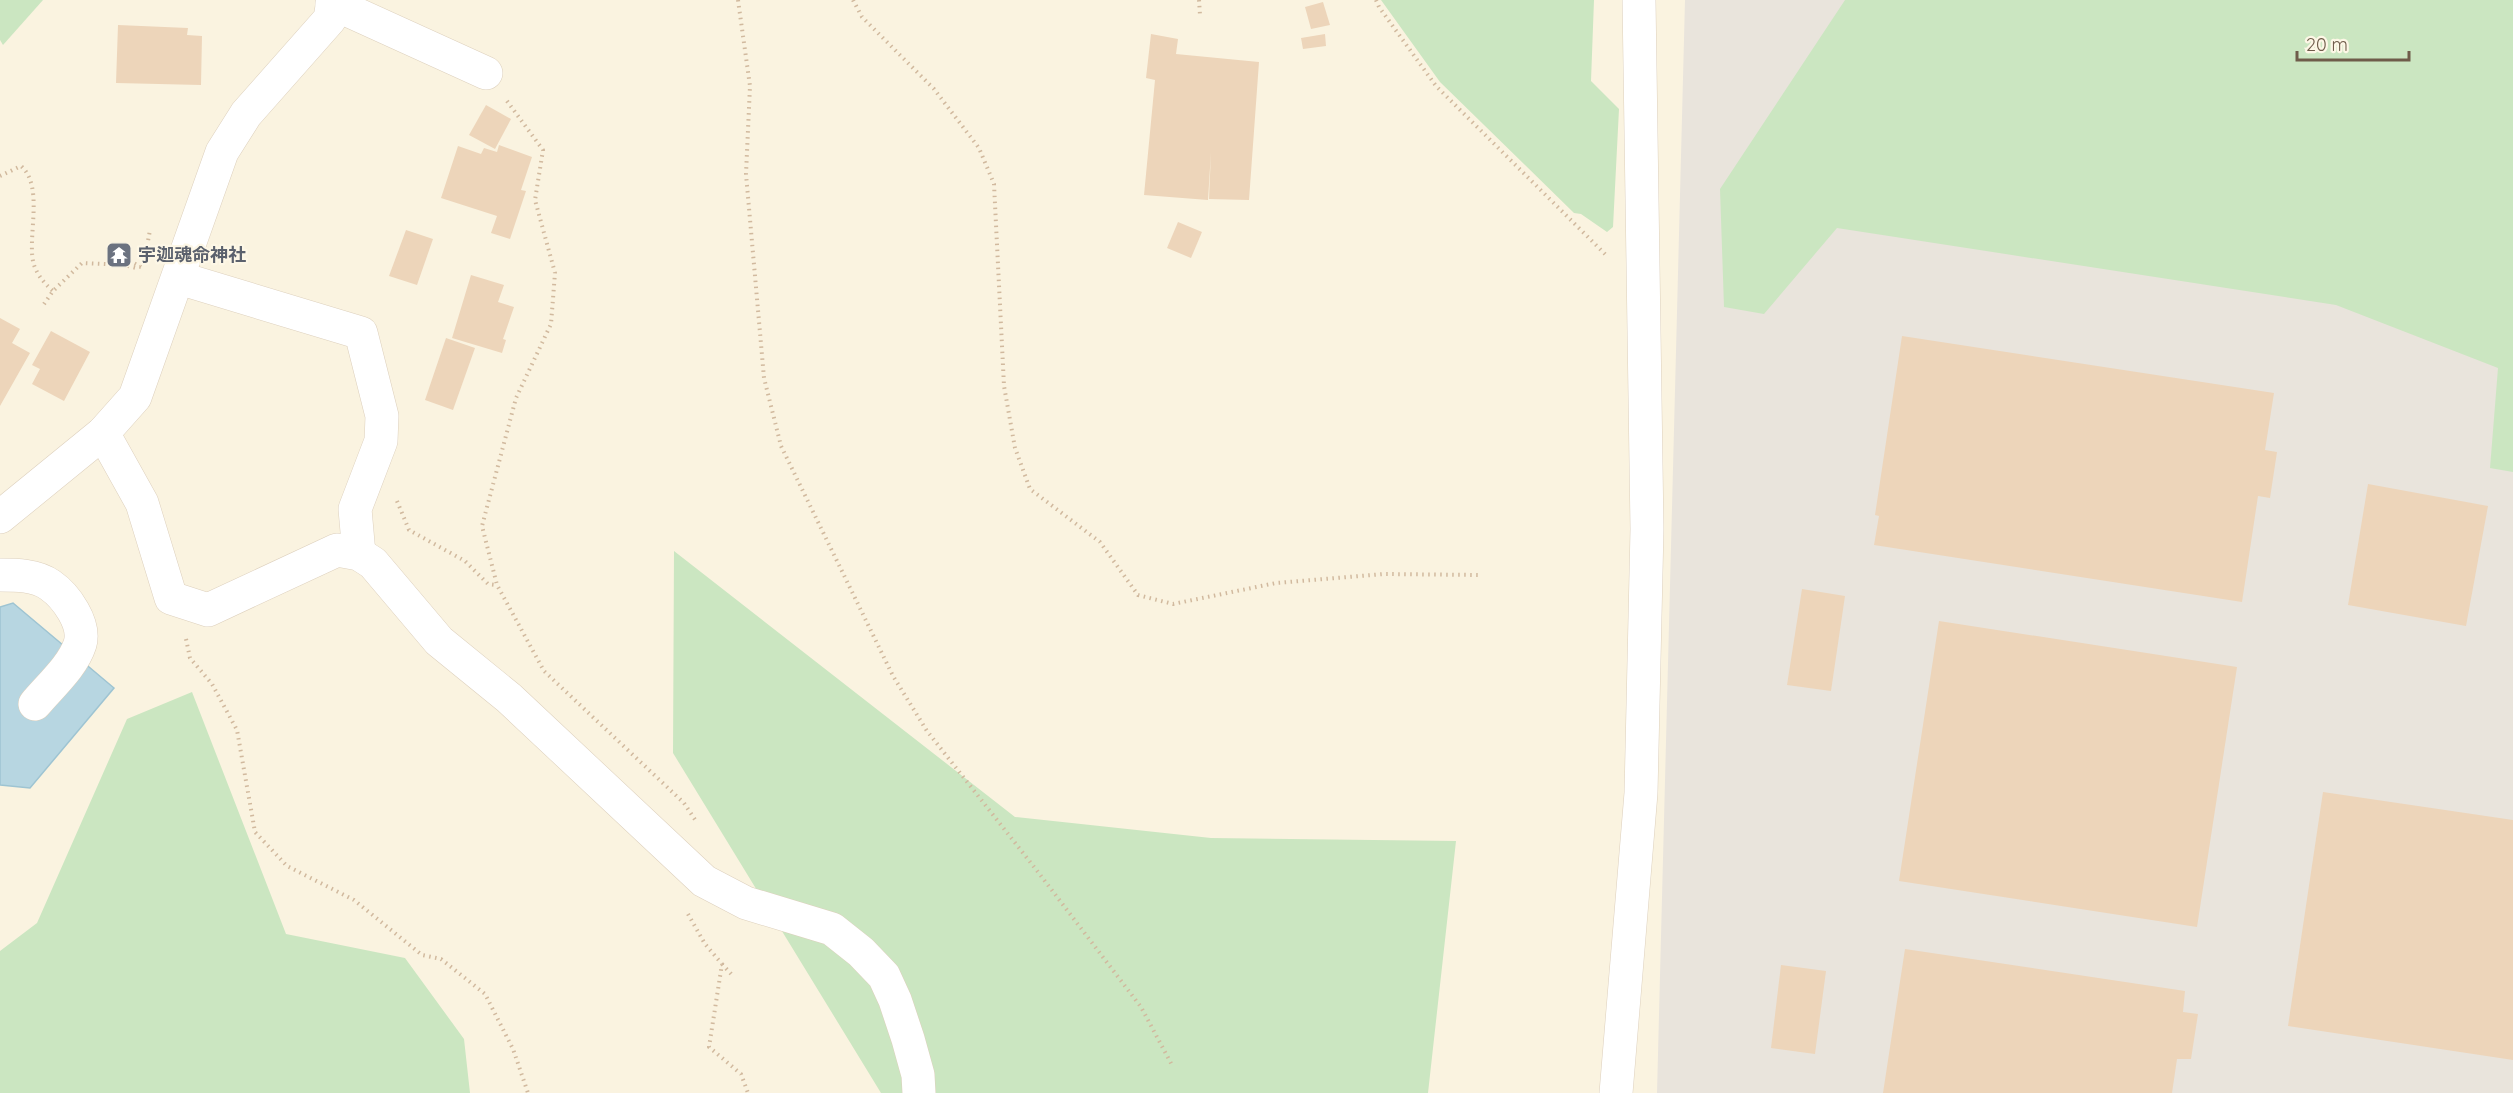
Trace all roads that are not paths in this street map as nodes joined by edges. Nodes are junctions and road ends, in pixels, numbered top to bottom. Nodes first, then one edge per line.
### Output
1 (1639, 0) edge
2 (333, 2) edge
3 (486, 73) road end
4 (179, 278) junction
5 (103, 433) junction
6 (0, 517) edge
7 (359, 554) junction
8 (0, 575) edge
9 (35, 704) dead end
10 (919, 1093) edge
11 (1616, 1093) edge

1 - 11 street
2 - 3 street
2 - 4 street
4 - 5 street
4 - 7 street
5 - 6 street
5 - 7 street
7 - 10 street
8 - 9 street

